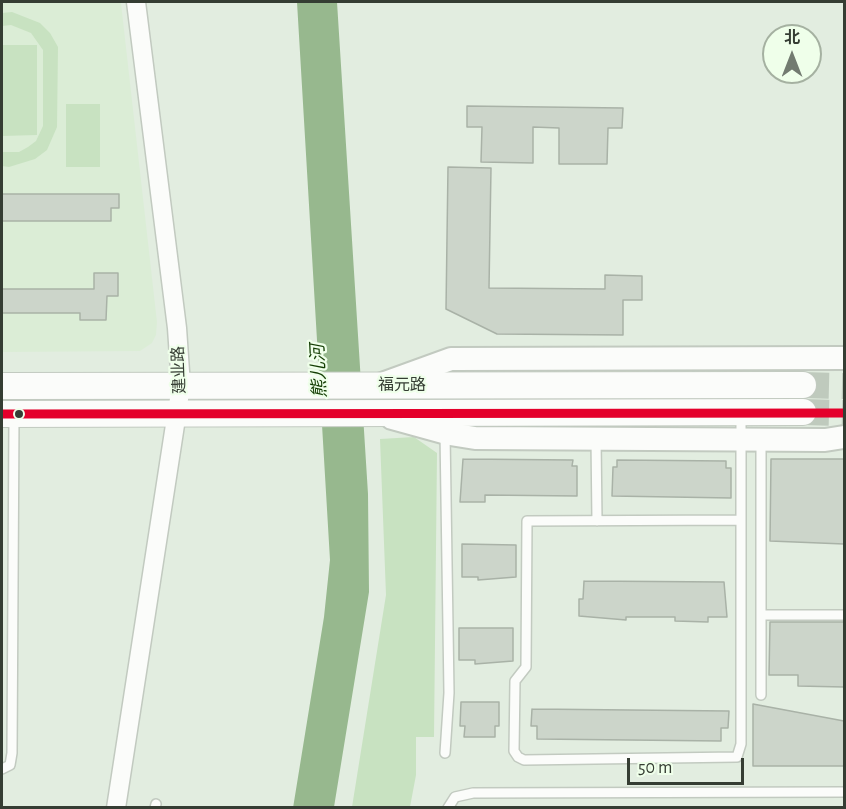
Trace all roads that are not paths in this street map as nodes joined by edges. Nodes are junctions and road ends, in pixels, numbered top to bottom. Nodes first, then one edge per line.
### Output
1 (136, 2) edge
2 (844, 358) edge
3 (373, 385) junction
4 (803, 385) tunnel mouth
5 (2, 386) edge
6 (181, 386) junction
7 (741, 412) junction
8 (803, 412) tunnel mouth
9 (179, 413) junction
10 (370, 413) junction
11 (8, 414) edge
12 (445, 433) junction
13 (844, 437) edge
14 (596, 439) junction
15 (751, 440) junction
16 (741, 520) junction
17 (597, 521) junction
18 (2, 535) edge
19 (14, 536) junction
20 (761, 615) junction
21 (844, 615) edge
22 (2, 652) edge
23 (13, 652) junction
24 (761, 695) dead end
25 (445, 753) dead end
26 (2, 769) edge
27 (844, 792) edge
28 (116, 807) edge
29 (448, 807) edge

1 - 6 street, 建业路
2 - 3 street
3 - 4 main road, 福元路
3 - 6 main road, 福元路
5 - 6 main road, 福元路
6 - 9 street, 建业路
7 - 8 main road, 福元路
7 - 10 main road, 福元路
7 - 15 lane
9 - 10 main road, 福元路
9 - 11 main road, 福元路
9 - 28 street, 建业路
10 - 12 street
11 - 19 lane
12 - 14 street
12 - 25 lane
13 - 15 street
14 - 15 street
14 - 17 lane
15 - 16 lane
15 - 20 lane
16 - 17 lane
16 - 17 lane
18 - 19 lane
19 - 23 lane
20 - 21 lane
20 - 24 lane
22 - 23 lane
23 - 26 lane
27 - 29 lane

